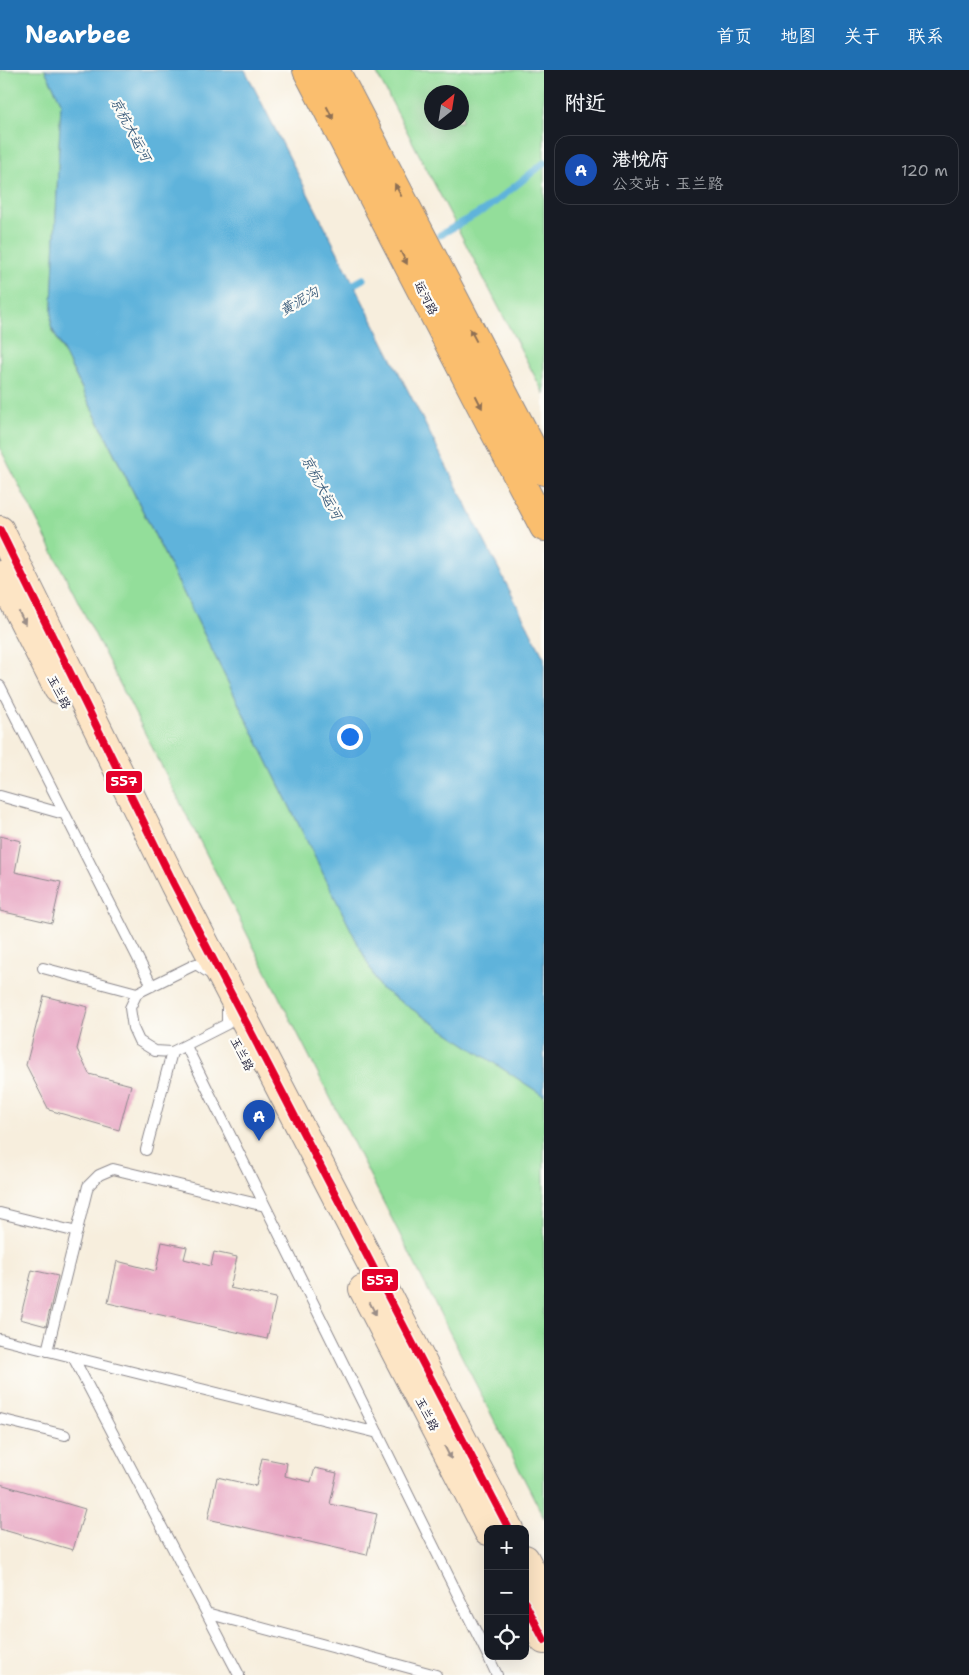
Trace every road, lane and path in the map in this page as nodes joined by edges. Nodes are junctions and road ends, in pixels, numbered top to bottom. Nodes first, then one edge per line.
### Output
1 (307, 70) edge
2 (335, 70) edge
3 (544, 471) edge
4 (544, 527) edge
5 (0, 530) edge
6 (0, 574) edge
7 (0, 686) edge
8 (0, 796) edge
9 (64, 814) junction
10 (196, 964) junction
11 (43, 968) dead end
12 (152, 986) junction
13 (227, 986) junction
14 (137, 993) junction
15 (227, 1024) junction
16 (186, 1046) junction
17 (172, 1052) junction
18 (146, 1150) dead end
19 (265, 1206) junction
20 (0, 1213) edge
21 (77, 1232) junction
22 (0, 1339) edge
23 (47, 1351) junction
24 (74, 1357) junction
25 (0, 1419) edge
26 (378, 1433) junction
27 (65, 1435) dead end
28 (485, 1525) edge
29 (507, 1525) edge
30 (529, 1568) edge
31 (544, 1596) edge
32 (529, 1611) edge
33 (210, 1614) dead end
34 (544, 1640) edge
35 (484, 1648) edge
36 (490, 1660) edge
37 (239, 1675) edge
38 (436, 1675) edge
39 (497, 1675) edge

1 -> 4 main road, 运河路
3 -> 2 main road, 运河路
5 - 13 street, 玉兰路
6 -> 10 street, 玉兰路
7 - 9 lane
8 - 9 lane
9 - 12 lane
10 - 12 lane
10 - 13 lane
10 - 15 street, 玉兰路
11 - 14 lane
12 - 14 lane
13 - 15 lane
13 - 29 street, 玉兰路
14 - 17 lane
15 - 16 lane
15 -> 28 street, 玉兰路
16 - 17 lane
16 - 19 lane
17 - 18 lane
19 - 21 lane
19 - 26 lane
20 - 21 lane
21 - 23 lane
22 - 23 lane
23 - 24 lane
24 - 26 lane
24 - 37 lane
25 - 27 lane
26 - 35 lane
30 - 31 street
32 - 34 street
33 - 38 lane
36 - 39 lane

